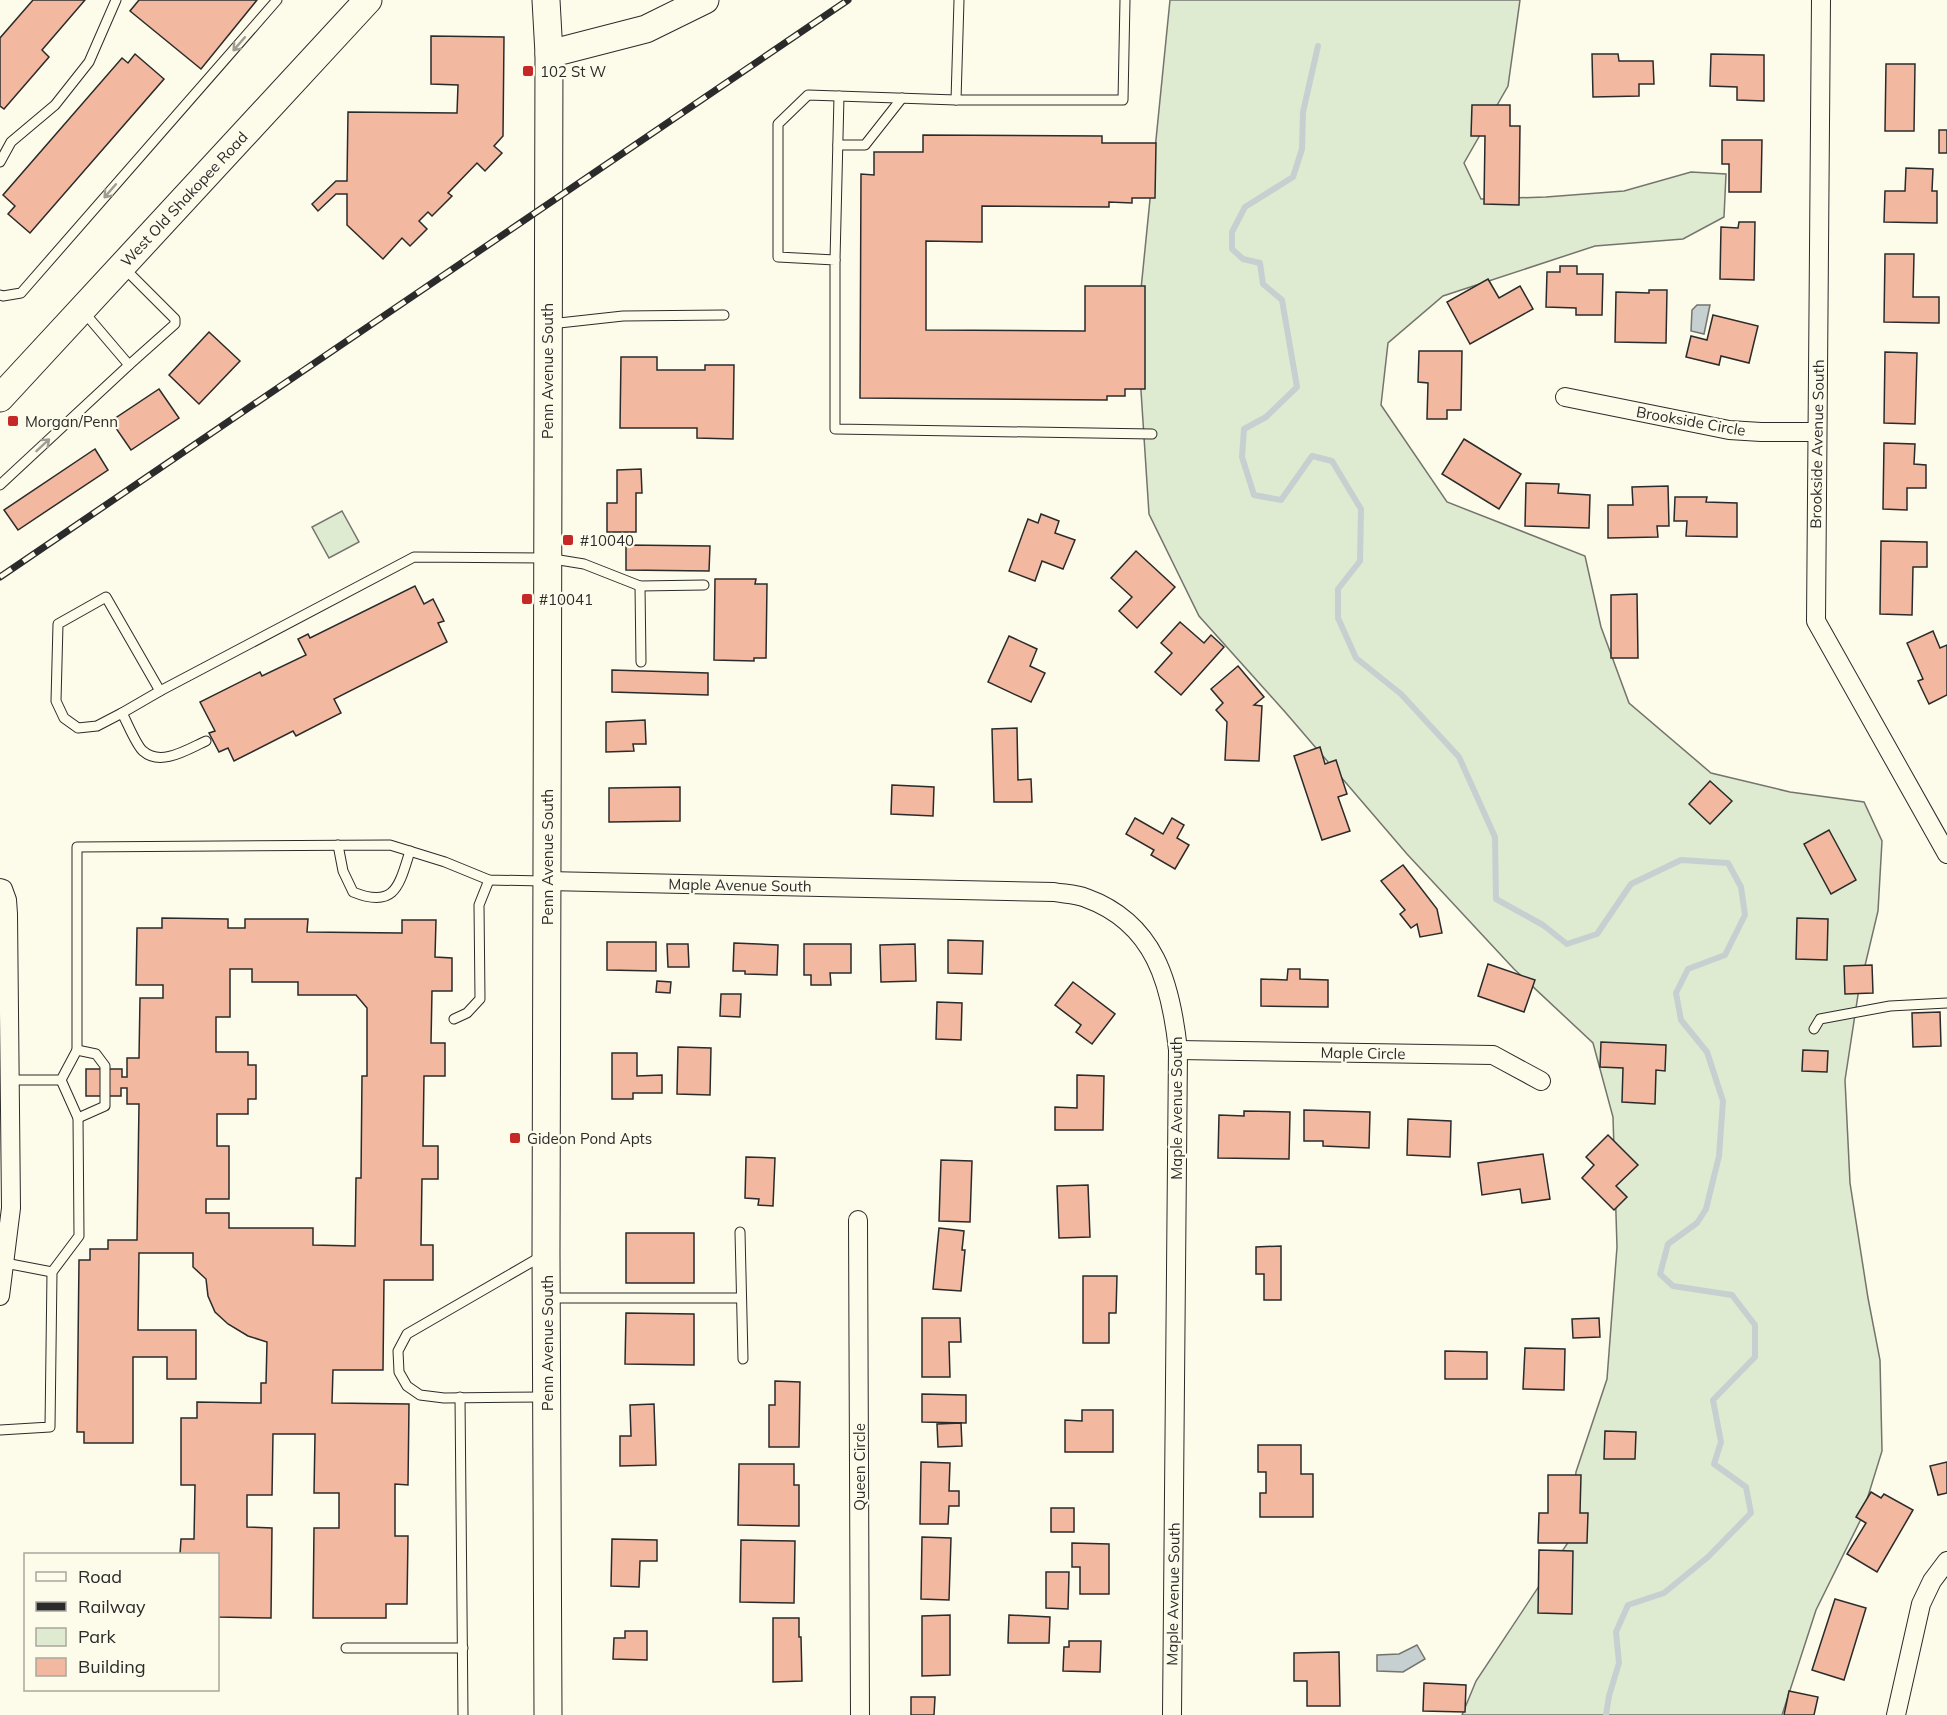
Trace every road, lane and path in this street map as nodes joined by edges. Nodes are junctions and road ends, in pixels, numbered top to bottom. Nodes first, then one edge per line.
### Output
1 (116, 0) edge
2 (277, 0) edge
3 (368, 0) edge
4 (546, 0) edge
5 (705, 0) edge
6 (959, 0) edge
7 (1125, 0) edge
8 (1821, 0) edge
9 (549, 54) junction
10 (839, 96) junction
11 (902, 98) junction
12 (956, 100) junction
13 (838, 145) junction
14 (0, 162) edge
15 (834, 260) junction
16 (122, 266) junction
17 (0, 295) edge
18 (82, 309) junction
19 (724, 315) dead end
20 (547, 325) junction
21 (129, 365) junction
22 (1565, 397) dead end
23 (0, 398) edge
24 (1817, 432) junction
25 (1152, 434) dead end
26 (0, 485) edge
27 (547, 558) junction
28 (704, 585) dead end
29 (640, 586) junction
30 (641, 662) dead end
31 (160, 691) junction
32 (122, 713) junction
33 (206, 741) dead end
34 (338, 845) junction
35 (410, 851) junction
36 (1947, 854) edge
37 (489, 880) junction
38 (547, 881) junction
39 (2, 889) edge
40 (1947, 1003) edge
41 (454, 1019) dead end
42 (1814, 1029) dead end
43 (78, 1050) junction
44 (1178, 1050) junction
45 (10, 1080) junction
46 (60, 1080) junction
47 (1541, 1081) dead end
48 (78, 1118) junction
49 (858, 1220) dead end
50 (740, 1232) dead end
51 (546, 1254) junction
52 (52, 1272) junction
53 (2, 1280) edge
54 (546, 1298) junction
55 (741, 1298) junction
56 (743, 1359) dead end
57 (460, 1397) junction
58 (547, 1397) junction
59 (0, 1430) edge
60 (1947, 1561) edge
61 (346, 1648) dead end
62 (462, 1648) junction
63 (463, 1715) edge
64 (548, 1715) edge
65 (860, 1715) edge
66 (1172, 1715) edge
67 (1896, 1715) edge

1 - 14 lane
2 -> 17 lane
3 - 16 main road, West Old Shakopee Road
4 - 9 main road, Penn Avenue South
5 - 9 main road
6 - 12 lane
7 - 12 lane
8 - 24 street, Brookside Avenue South
9 - 20 main road, Penn Avenue South
10 - 11 lane
10 - 13 lane
10 - 15 lane
11 - 12 lane
11 - 13 lane
13 - 15 lane
15 - 25 lane
16 - 18 main road, West Old Shakopee Road
16 - 21 lane
18 - 21 lane
18 - 23 main road, West Old Shakopee Road
19 - 20 lane
20 - 27 main road, Penn Avenue South
26 -> 21 lane
22 - 24 street, Brookside Circle
24 - 36 street, Brookside Avenue South
27 - 29 lane
27 - 31 lane
27 - 38 main road, Penn Avenue South
28 - 29 lane
29 - 30 lane
31 - 32 lane
31 - 32 lane
32 - 33 lane
34 - 35 lane
34 - 35 lane
34 - 43 lane
35 - 37 lane
37 - 38 lane
37 - 41 lane
38 - 44 street, Maple Avenue South
38 - 51 main road, Penn Avenue South
39 - 45 street
40 - 42 lane
43 - 46 lane
43 - 48 lane
44 - 47 street, Maple Circle
44 - 66 street, Maple Avenue South
45 - 46 lane
45 - 53 street
46 - 48 lane
48 - 52 lane
49 - 65 street, Queen Circle
50 - 55 lane
51 - 54 main road, Penn Avenue South
51 - 57 lane
52 - 53 lane
52 - 59 lane
54 - 55 lane
54 - 58 main road, Penn Avenue South
55 - 56 lane
57 - 58 lane
57 - 62 lane
58 - 64 main road, Penn Avenue South
60 - 67 street
61 - 62 lane
62 - 63 lane

